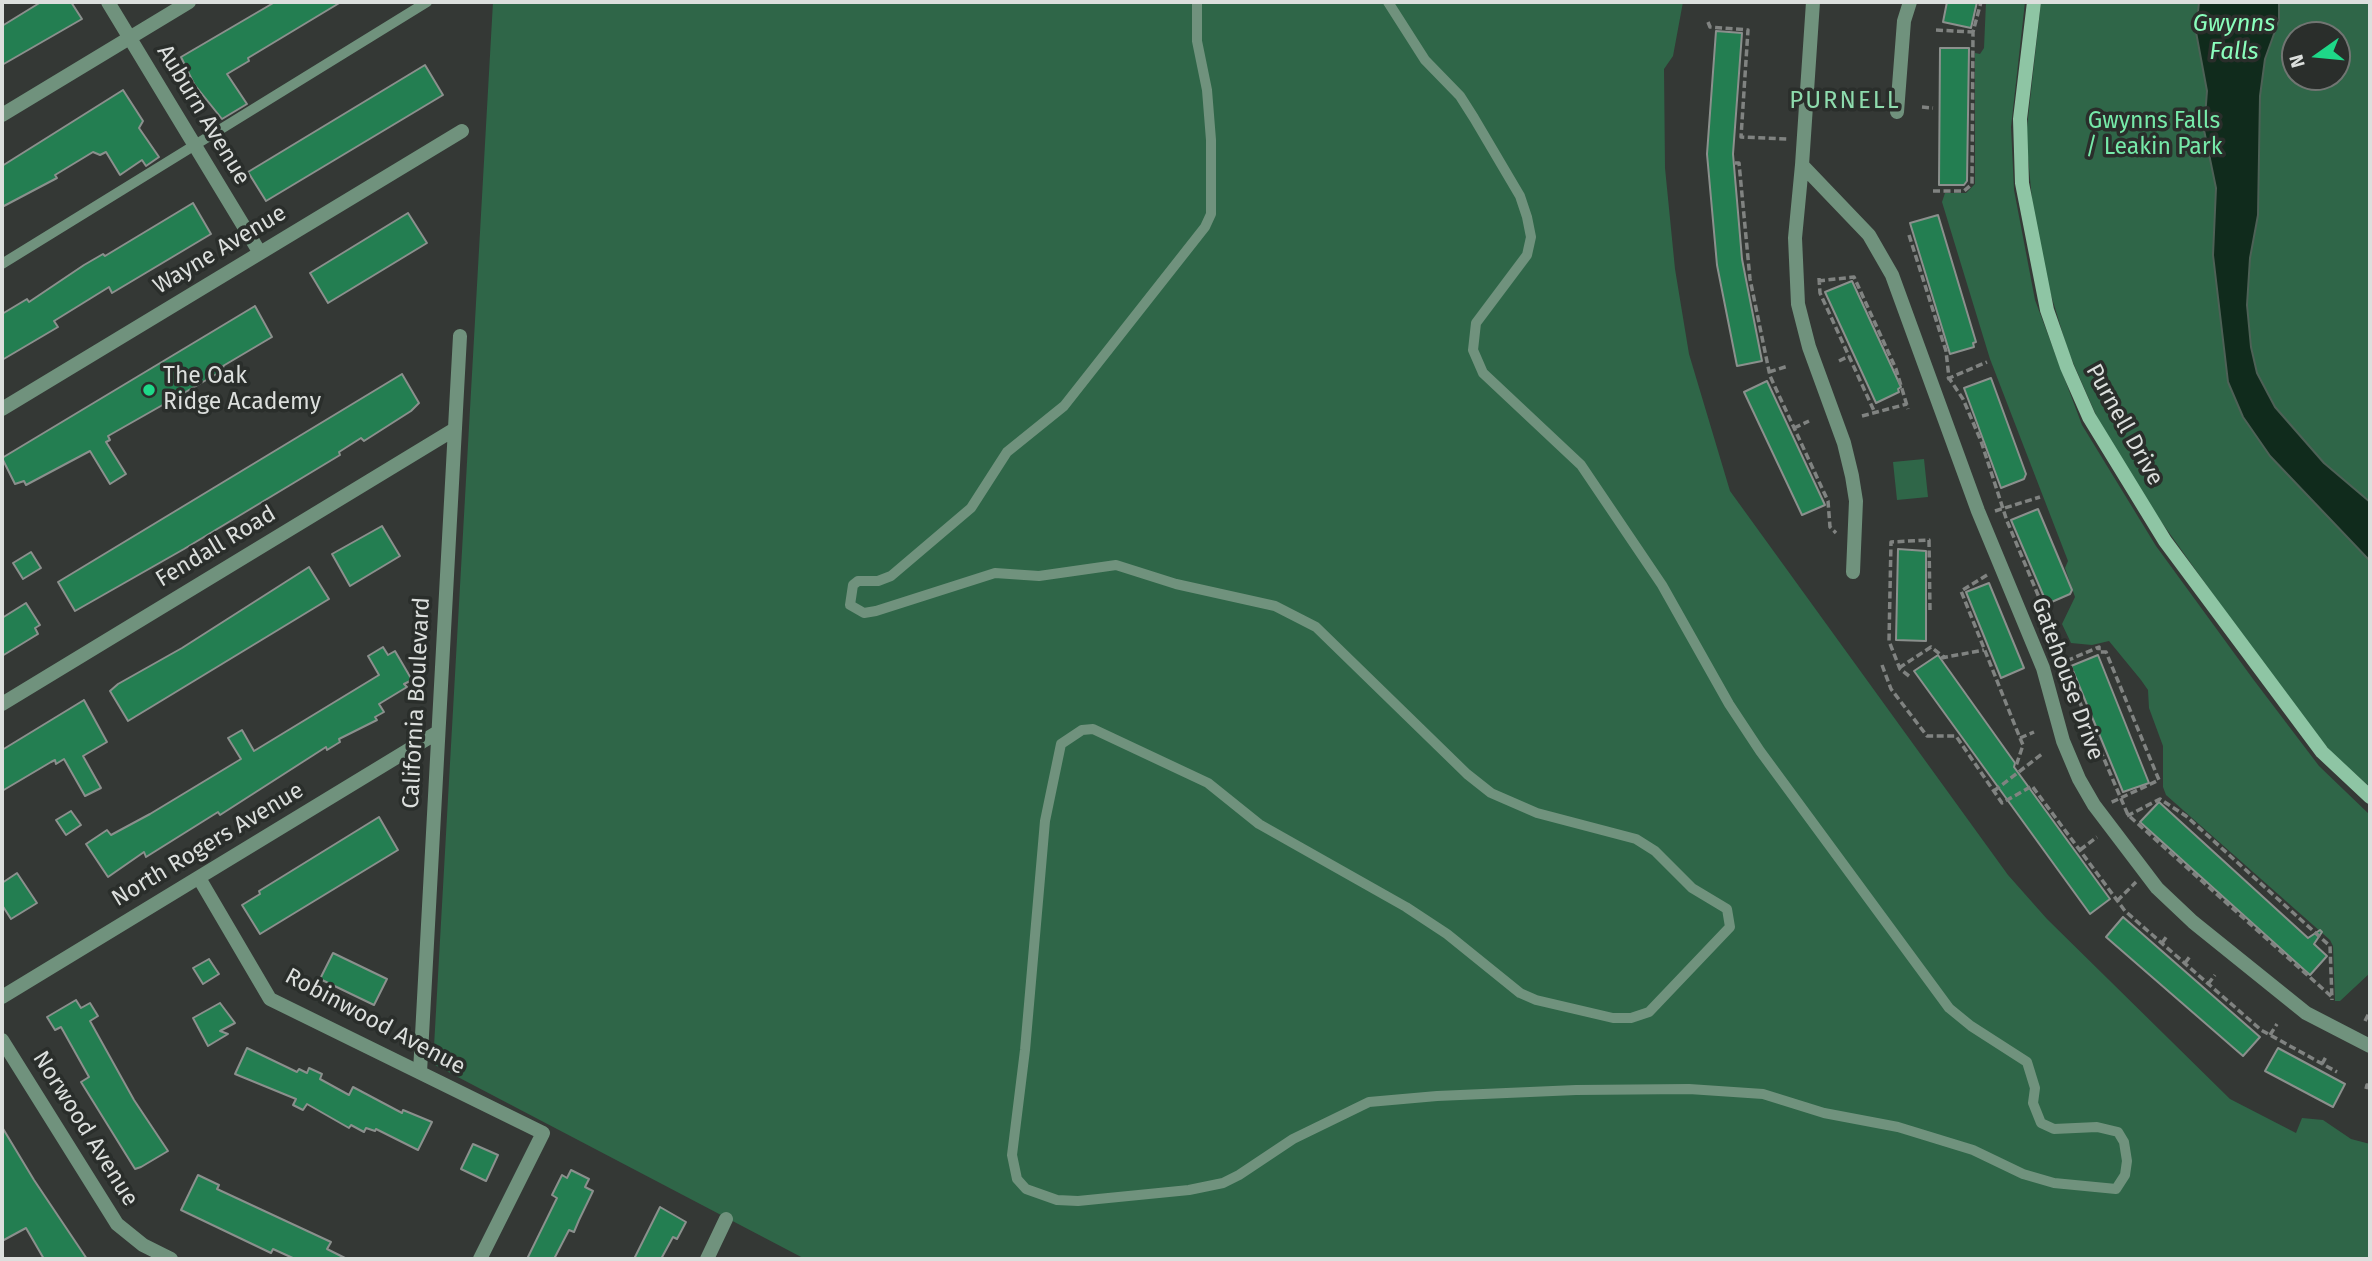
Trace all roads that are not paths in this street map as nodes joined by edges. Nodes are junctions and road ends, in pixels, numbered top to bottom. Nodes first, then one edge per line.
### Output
1 (108, 2) edge
2 (189, 2) edge
3 (426, 2) edge
4 (1197, 2) edge
5 (1388, 2) edge
6 (1813, 2) edge
7 (1910, 2) edge
8 (2034, 2) edge
9 (130, 38) junction
10 (1897, 112) dead end
11 (2, 116) edge
12 (461, 131) dead end
13 (194, 145) junction
14 (1802, 165) junction
15 (260, 253) junction
16 (2, 264) edge
17 (460, 336) dead end
18 (2, 409) edge
19 (455, 429) junction
20 (1853, 572) dead end
21 (2, 704) edge
22 (438, 732) junction
23 (2370, 797) edge
24 (199, 878) junction
25 (2, 997) edge
26 (2, 1040) edge
27 (2370, 1046) edge
28 (420, 1072) junction
29 (726, 1219) dead end
30 (171, 1259) edge
31 (480, 1259) edge
32 (707, 1259) edge

1 - 9 street, Auburn Avenue
2 - 9 street
3 - 13 lane
4 - 5 lane
6 - 14 street
7 - 10 street
8 - 23 street, Purnell Drive
9 - 11 street
9 - 13 street, Auburn Avenue
12 - 15 street, Wayne Avenue
13 - 15 street, Auburn Avenue
13 - 16 lane
14 - 20 street
14 - 27 street, Gatehouse Drive
15 - 18 street, Wayne Avenue
17 - 19 street, California Boulevard
19 - 21 street, Fendall Road
19 - 22 street, California Boulevard
22 - 24 street, North Rogers Avenue
22 - 28 street, California Boulevard
24 - 25 street, North Rogers Avenue
24 - 28 street, Robinwood Avenue
26 - 30 street, Norwood Avenue
28 - 31 street, Robinwood Avenue
29 - 32 street

